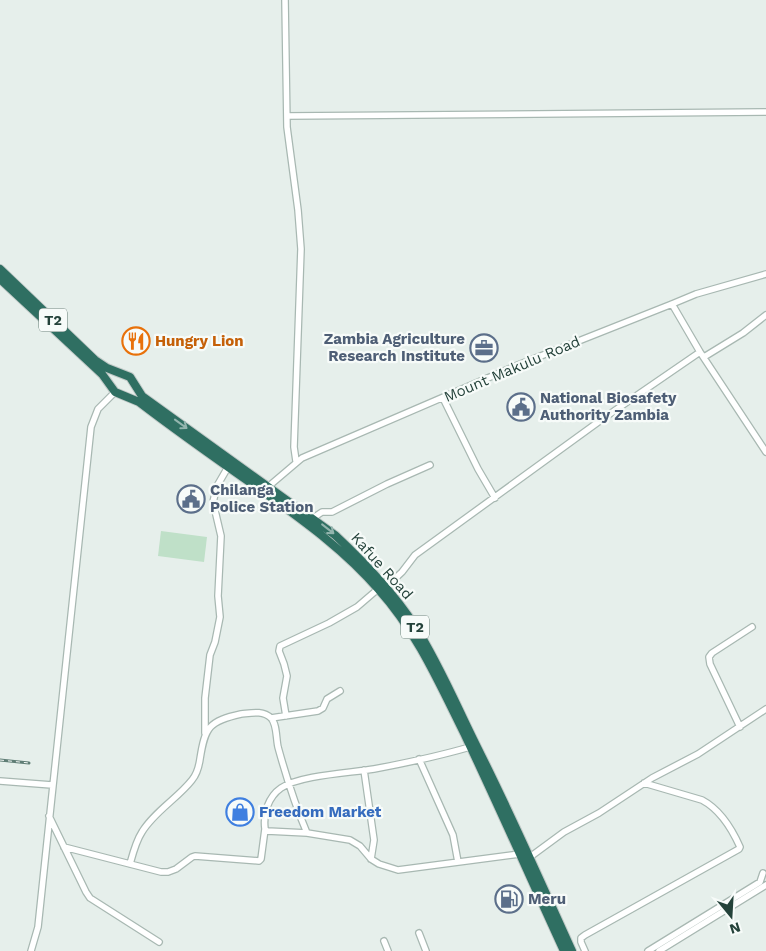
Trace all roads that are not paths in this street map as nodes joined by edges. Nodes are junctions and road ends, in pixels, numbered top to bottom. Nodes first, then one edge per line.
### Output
1 (285, 0) edge
2 (766, 112) edge
3 (287, 116) junction
4 (0, 269) edge
5 (766, 274) edge
6 (0, 279) edge
7 (672, 304) junction
8 (766, 315) edge
9 (702, 355) junction
10 (123, 374) junction
11 (133, 383) junction
12 (116, 391) junction
13 (443, 398) junction
14 (766, 452) edge
15 (296, 462) junction
16 (430, 465) dead end
17 (228, 467) junction
18 (269, 486) junction
19 (495, 498) junction
20 (313, 518) junction
21 (382, 588) junction
22 (752, 627) dead end
23 (340, 691) dead end
24 (766, 709) edge
25 (286, 716) junction
26 (271, 718) junction
27 (740, 726) junction
28 (205, 733) junction
29 (470, 747) junction
30 (419, 759) junction
31 (364, 770) junction
32 (0, 781) edge
33 (644, 783) junction
34 (289, 784) junction
35 (52, 785) junction
36 (49, 816) junction
37 (265, 829) junction
38 (307, 833) junction
39 (64, 847) junction
40 (520, 854) junction
41 (530, 857) junction
42 (371, 859) junction
43 (458, 862) junction
44 (130, 864) junction
45 (764, 873) dead end
46 (766, 885) edge
47 (419, 933) dead end
48 (159, 942) dead end
49 (384, 942) dead end
50 (31, 951) edge
51 (388, 951) edge
52 (426, 951) edge
53 (564, 951) edge
54 (572, 951) edge
55 (585, 951) edge
56 (648, 951) edge
57 (659, 951) edge

1 - 3 street
2 - 3 street
3 - 15 street
4 - 10 highway, T2
5 - 7 street, Mount Makulu Road
6 - 12 highway, Kafue Road / T2
7 - 9 street
7 - 13 street, Mount Makulu Road
8 - 9 street
9 - 14 street
9 - 19 street
10 - 11 highway
10 - 12 highway
11 - 12 highway
11 -> 18 highway, Kafue Road / T2
12 - 17 highway, Kafue Road / T2
12 - 35 street
13 - 15 street, Mount Makulu Road
13 - 19 street
15 - 18 street, Mount Makulu Road
16 - 20 street
17 - 21 highway, Kafue Road / T2
17 - 28 street
18 - 20 highway, Kafue Road / T2
19 - 21 street
20 -> 21 highway, Kafue Road / T2
21 - 25 street
21 - 29 highway, Kafue Road / T2
21 - 41 highway, Kafue Road / T2
22 - 27 street
23 - 25 street
24 - 27 street
25 - 26 street
26 - 28 street
26 - 34 street
27 - 33 street
28 - 44 street
29 - 30 street
29 - 40 highway, Kafue Road / T2
30 - 31 street
30 - 43 street
31 - 34 street
31 - 42 street
32 - 35 street
33 - 41 street
33 - 55 street
34 - 37 street
34 - 38 street
35 - 36 street
36 - 39 street
36 - 50 street
37 - 38 street
37 - 44 street
38 - 42 street
39 - 44 street
39 - 48 street
40 - 43 street
40 - 53 highway, Kafue Road / T2
41 - 54 highway, Kafue Road / T2
42 - 43 street
45 - 56 street
46 - 57 street
47 - 52 street
49 - 51 street

